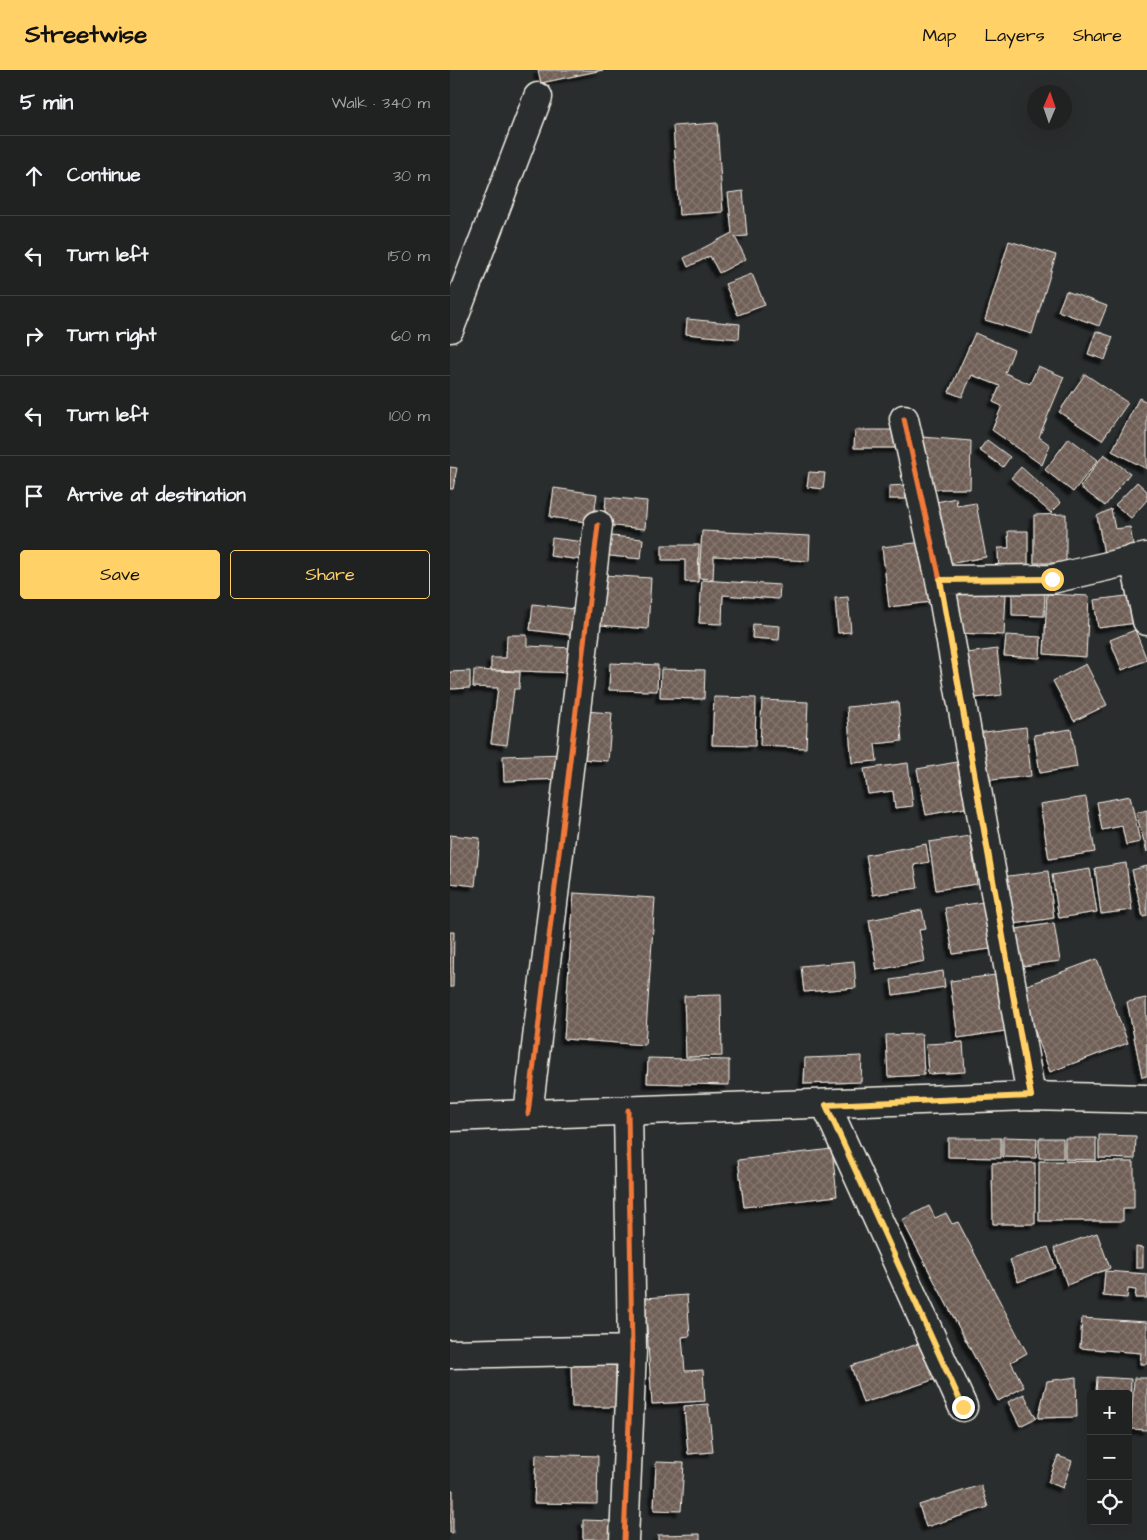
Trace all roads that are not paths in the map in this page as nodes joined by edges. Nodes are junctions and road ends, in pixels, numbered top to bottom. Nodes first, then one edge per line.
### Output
1 (538, 97) dead end
2 (450, 328) edge
3 (904, 419) dead end
4 (598, 525) dead end
5 (1140, 558) edge
6 (940, 580) junction
7 (1147, 621) edge
8 (1031, 1096) junction
9 (1147, 1099) edge
10 (826, 1105) junction
11 (628, 1110) junction
12 (528, 1114) junction
13 (450, 1117) edge
14 (632, 1350) junction
15 (450, 1354) edge
16 (963, 1407) dead end
17 (624, 1540) edge

1 - 2 street
3 - 6 street
4 - 12 street
5 - 6 street
5 - 7 street
6 - 8 street
8 - 9 street
8 - 10 street
10 - 11 street
10 - 16 street
11 - 12 street
11 - 14 street
12 - 13 street
14 - 15 street
14 - 17 street

